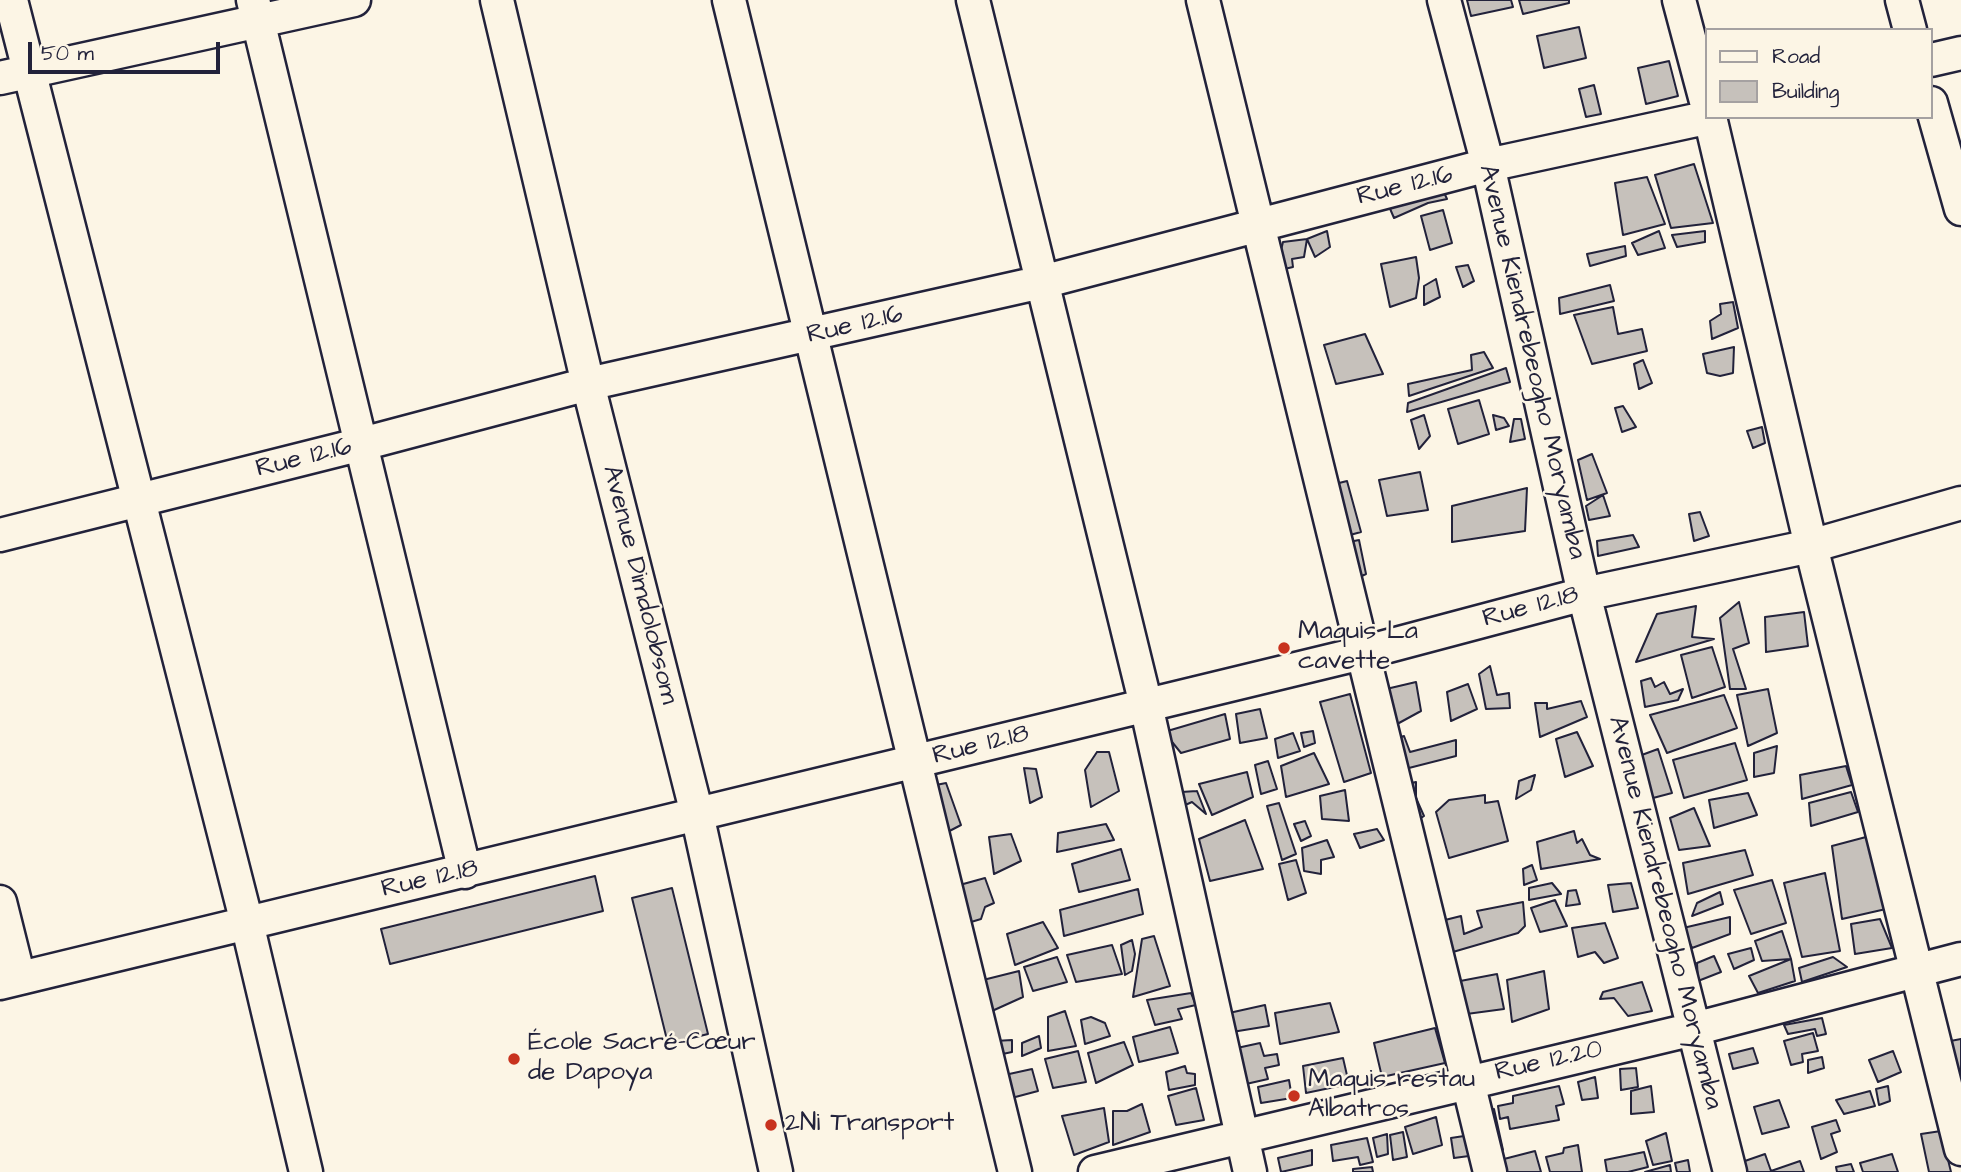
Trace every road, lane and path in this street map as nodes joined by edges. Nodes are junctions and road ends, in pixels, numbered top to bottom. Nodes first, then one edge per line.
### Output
1 (11, 0) edge
2 (354, 0) edge
3 (497, 0) edge
4 (729, 0) edge
5 (973, 0) edge
6 (1203, 0) edge
7 (1444, 0) edge
8 (1679, 0) edge
9 (1902, 0) edge
10 (255, 10) edge
11 (1909, 28) edge
12 (1961, 53) edge
13 (1933, 60) edge
14 (14, 75) edge
15 (1706, 102) edge
16 (1933, 110) edge
17 (1706, 118) edge
18 (1710, 119) edge
19 (1488, 165) junction
20 (1961, 209) edge
21 (1258, 224) junction
22 (1042, 282) junction
23 (811, 336) junction
24 (588, 384) junction
25 (362, 444) junction
26 (140, 501) junction
27 (1961, 503) edge
28 (0, 535) edge
29 (1811, 546) junction
30 (1584, 594) junction
31 (1362, 653) junction
32 (1146, 705) junction
33 (915, 763) junction
34 (697, 814) junction
35 (465, 872) junction
36 (0, 901) edge
37 (247, 923) junction
38 (1961, 959) edge
39 (1917, 969) junction
40 (10, 980) edge
41 (1694, 1029) junction
42 (1467, 1081) junction
43 (1241, 1135) junction
44 (1961, 1149) edge
45 (306, 1172) edge
46 (776, 1172) edge
47 (1014, 1172) edge
48 (1095, 1172) edge
49 (1250, 1172) edge
50 (1490, 1172) edge
51 (1730, 1172) edge

1 - 14 street
2 - 10 street
3 - 24 street, Avenue Dimdolobsom
4 - 23 street
5 - 22 street
6 - 21 street
7 - 19 street, Avenue Kiendrebeogho Moryamba
8 - 15 street
9 - 11 street
10 - 14 street
10 - 25 street
12 - 13 street
14 - 26 street
16 - 20 street
17 - 19 street, Rue 12.16
18 - 29 street
19 - 21 street, Rue 12.16
19 - 30 street, Avenue Kiendrebeogho Moryamba
21 - 22 street, Rue 12.16
21 - 31 street
22 - 23 street, Rue 12.16
22 - 32 street
23 - 24 street, Rue 12.16
23 - 33 street
24 - 25 street, Rue 12.16
24 - 34 street, Avenue Dimdolobsom
25 - 26 street, Rue 12.16
25 - 35 street
26 - 28 street, Rue 12.16
26 - 37 street
27 - 29 street, Rue 12.18
29 - 30 street, Rue 12.18
29 - 39 street
30 - 31 street, Rue 12.18
30 - 41 street, Avenue Kiendrebeogho Moryamba
31 - 32 street, Rue 12.18
31 - 42 street
32 - 33 street, Rue 12.18
32 - 43 street
33 - 34 street, Rue 12.18
33 - 47 street
34 - 35 street, Rue 12.18
34 - 46 street, Avenue Dimdolobsom
35 - 37 street, Rue 12.18
36 - 40 street
37 - 40 street, Rue 12.18
37 - 45 street
38 - 39 street, Rue 12.20
39 - 41 street, Rue 12.20
39 - 44 street
41 - 42 street, Rue 12.20
41 - 51 street, Avenue Kiendrebeogho Moryamba
42 - 43 street, Rue 12.20
42 - 50 street
43 - 48 street, Rue 12.20
43 - 49 street

